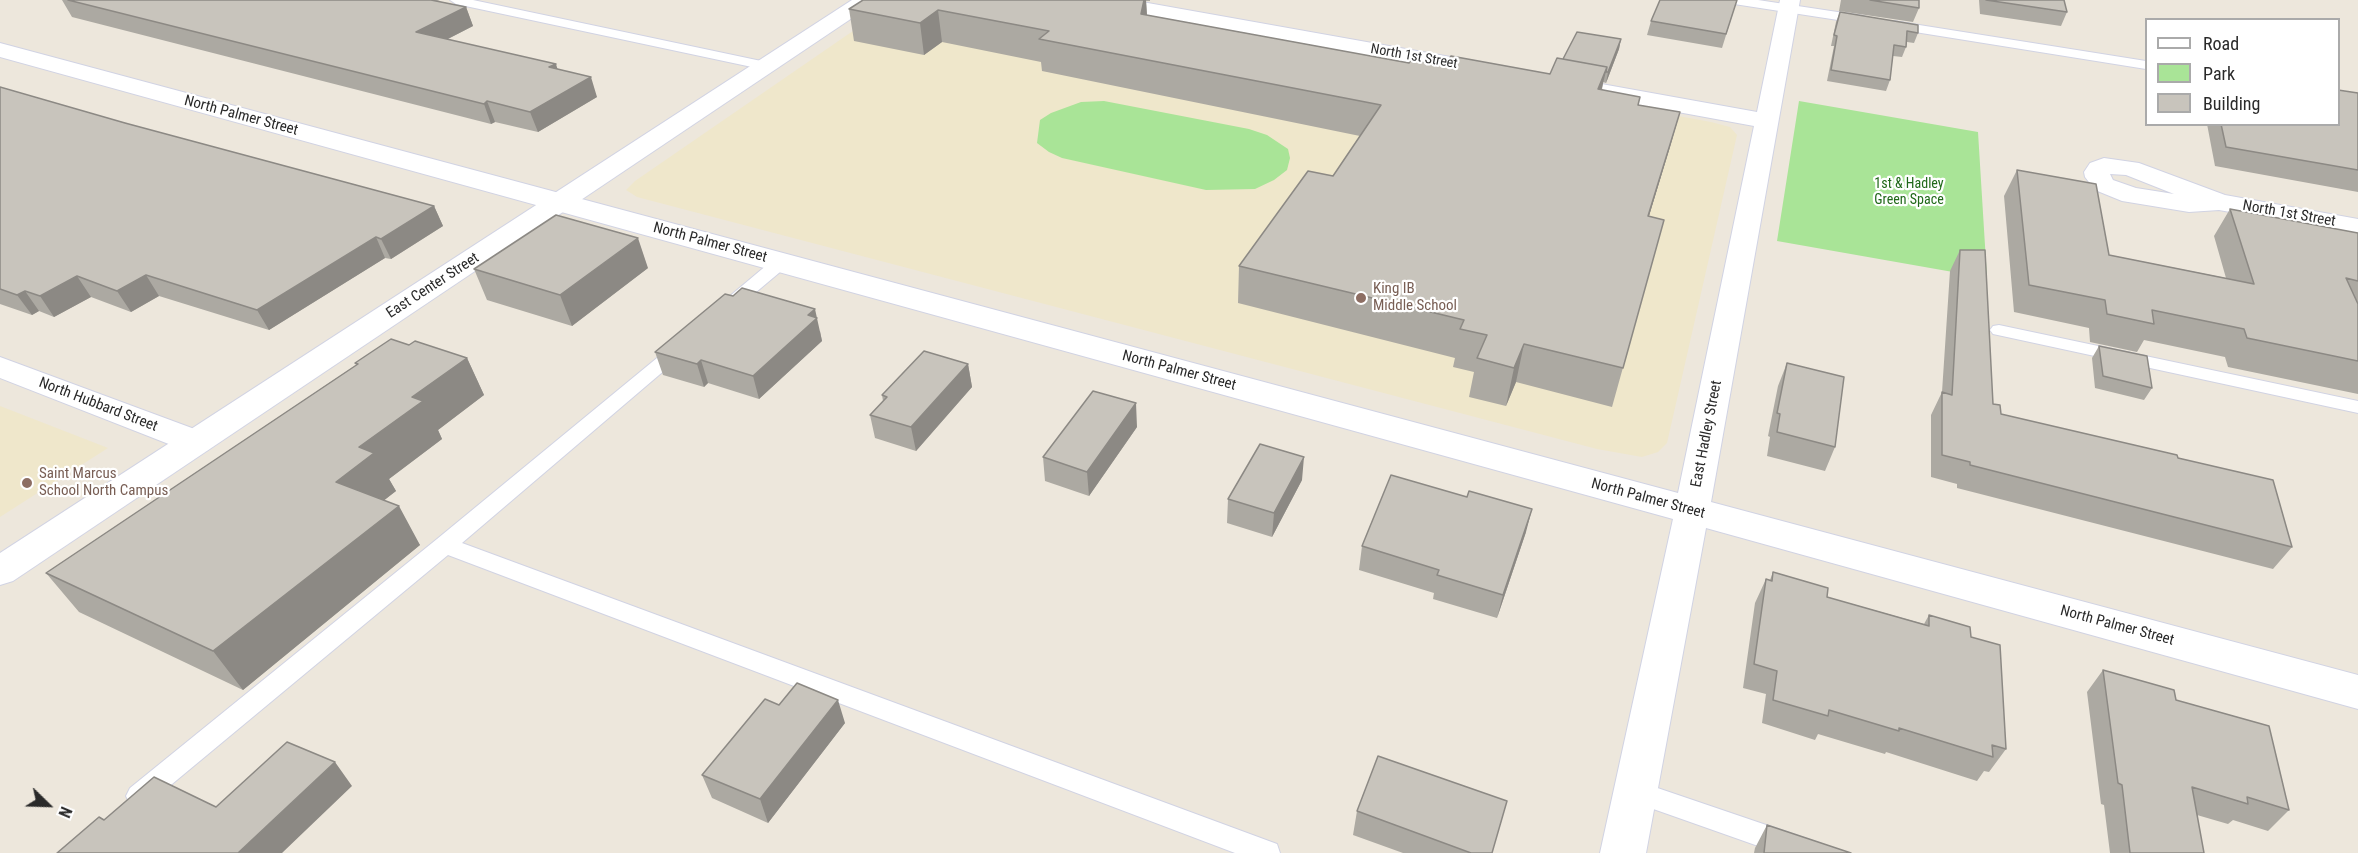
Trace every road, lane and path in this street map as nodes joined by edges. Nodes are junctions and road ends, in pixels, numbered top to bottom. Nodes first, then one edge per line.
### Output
1 (456, 0) edge
2 (866, 0) edge
3 (1097, 0) edge
4 (1734, 0) edge
5 (1789, 4) edge
6 (0, 50) edge
7 (2145, 65) edge
8 (766, 66) junction
9 (1508, 74) edge
10 (1578, 87) edge
11 (1766, 121) junction
12 (559, 202) junction
13 (2220, 202) dead end
14 (2358, 226) edge
15 (780, 262) junction
16 (713, 319) edge
17 (1999, 330) dead end
18 (696, 334) edge
19 (0, 367) edge
20 (2358, 407) edge
21 (196, 442) junction
22 (1692, 511) junction
23 (445, 545) junction
24 (0, 572) edge
25 (2358, 692) edge
26 (1634, 790) junction
27 (125, 808) edge
28 (1267, 853) edge
29 (1623, 853) edge
30 (1812, 853) edge

1 - 8 lane
2 - 8 street, East Center Street
3 - 9 street, North 1st Street
4 - 5 lane
5 - 7 lane
5 - 11 street, East Hadley Street
6 - 12 street, North Palmer Street
8 - 12 street, East Center Street
10 - 11 street
11 - 22 street, East Hadley Street
12 - 15 street, North Palmer Street
12 - 21 street, East Center Street
13 - 14 street, North 1st Street
15 - 16 lane
15 - 22 street, North Palmer Street
17 - 20 lane
18 - 23 lane
19 - 21 street, North Hubbard Street
21 - 24 street, East Center Street
22 - 25 street, North Palmer Street
22 - 26 street, East Hadley Street
23 - 27 lane
23 - 28 lane
26 - 29 street, East Hadley Street
26 - 30 lane

